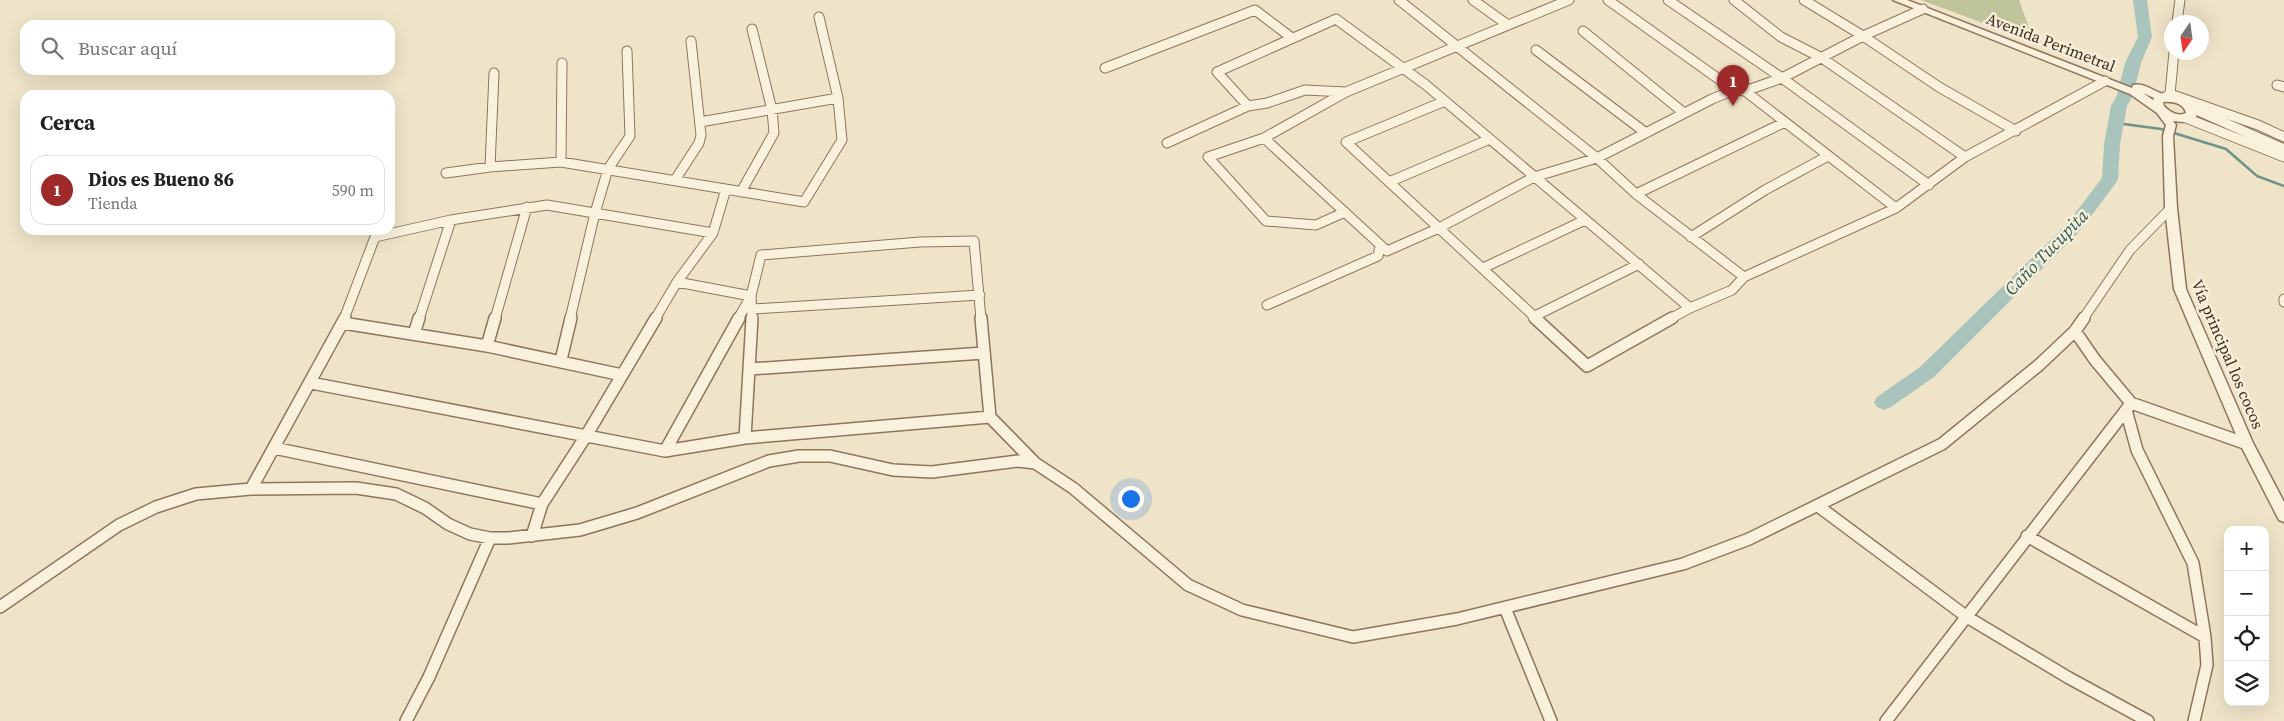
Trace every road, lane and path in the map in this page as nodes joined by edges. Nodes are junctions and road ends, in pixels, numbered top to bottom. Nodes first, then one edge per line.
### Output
1 (1399, 0) edge
2 (1473, 0) edge
3 (1540, 0) edge
4 (1569, 0) edge
5 (1608, 0) edge
6 (1668, 0) edge
7 (1734, 0) edge
8 (1804, 0) edge
9 (1898, 0) edge
10 (1912, 0) edge
11 (2180, 0) edge
12 (1550, 8) junction
13 (1923, 10) junction
14 (2178, 15) edge
15 (819, 17) dead end
16 (1508, 25) junction
17 (752, 29) dead end
18 (1583, 31) dead end
19 (1863, 36) junction
20 (1292, 38) junction
21 (691, 41) dead end
22 (1457, 47) junction
23 (1536, 50) dead end
24 (626, 51) dead end
25 (1822, 58) junction
26 (2173, 60) edge
27 (562, 63) dead end
28 (1105, 68) dead end
29 (1405, 68) junction
30 (494, 74) dead end
31 (1782, 78) junction
32 (2105, 81) junction
33 (2119, 83) junction
34 (1734, 90) junction
35 (1745, 91) junction
36 (1346, 92) junction
37 (2167, 96) junction
38 (838, 98) junction
39 (1445, 102) junction
40 (1248, 106) junction
41 (2190, 107) junction
42 (772, 110) junction
43 (2161, 111) junction
44 (1684, 113) junction
45 (2186, 118) junction
46 (700, 122) junction
47 (1785, 122) junction
48 (2170, 130) junction
49 (2016, 131) junction
50 (1646, 133) junction
51 (2284, 137) edge
52 (1264, 138) junction
53 (1490, 139) junction
54 (1167, 143) dead end
55 (2284, 149) edge
56 (1828, 156) junction
57 (1965, 157) junction
58 (2284, 157) edge
59 (1597, 158) junction
60 (562, 162) junction
61 (490, 167) junction
62 (608, 169) junction
63 (446, 173) dead end
64 (1534, 177) junction
65 (675, 180) junction
66 (1389, 182) junction
67 (1929, 185) junction
68 (726, 189) junction
69 (741, 192) junction
70 (1636, 194) junction
71 (527, 207) junction
72 (1896, 208) junction
73 (2171, 208) junction
74 (1344, 212) junction
75 (595, 213) junction
76 (450, 220) junction
77 (1585, 220) junction
78 (1440, 228) junction
79 (395, 232) edge
80 (713, 234) junction
81 (384, 235) edge
82 (1691, 236) junction
83 (1380, 244) junction
84 (1639, 264) junction
85 (1483, 268) junction
86 (1744, 277) junction
87 (677, 282) junction
88 (980, 295) junction
89 (751, 296) junction
90 (1267, 305) dead end
91 (1690, 308) junction
92 (753, 309) junction
93 (1533, 317) junction
94 (343, 323) junction
95 (2075, 331) junction
96 (414, 334) junction
97 (487, 346) junction
98 (984, 353) junction
99 (561, 360) junction
100 (750, 369) junction
101 (622, 375) junction
102 (311, 383) junction
103 (2128, 407) junction
104 (990, 417) junction
105 (586, 436) junction
106 (745, 438) junction
107 (2248, 444) junction
108 (274, 448) junction
109 (665, 452) junction
110 (1035, 463) junction
111 (251, 489) junction
112 (542, 504) junction
113 (1818, 506) junction
114 (2283, 511) edge
115 (532, 536) junction
116 (2027, 536) junction
117 (490, 538) junction
118 (0, 607) edge
119 (1505, 608) junction
120 (1967, 617) junction
121 (2206, 636) junction
122 (406, 721) edge
123 (1551, 721) edge
124 (1886, 721) edge
125 (2148, 721) edge
126 (2194, 721) edge

1 - 22 street
2 - 16 street
3 - 12 street
4 - 12 street
5 - 34 street
6 - 31 street
7 - 25 street
8 - 19 street
9 - 13 street, Avenida Perimetral
10 - 33 street, Avenida Perimetral
11 - 14 street
12 - 16 street
13 - 19 street
13 - 32 street, Avenida Perimetral
15 - 38 street
16 - 22 street
17 - 42 street
18 - 44 street
19 - 25 street
19 - 49 street
20 - 28 street
20 - 29 street
20 - 40 street
21 - 46 street
22 - 29 street
22 - 59 street
23 - 50 street
24 - 62 street
25 - 31 street
25 - 57 street
26 - 37 street
27 - 60 street
29 - 36 street
29 - 39 street
30 - 61 street
31 - 35 street
31 - 67 street
32 - 33 street, Avenida Perimetral
32 - 49 street
33 - 37 street, Avenida Perimetral
33 - 43 street, Avenida Perimetral
34 - 35 street
34 - 44 street
35 - 47 street
36 - 40 street
36 - 52 street
37 - 41 street, Avenida Perimetral
37 - 43 street
37 - 51 street
38 - 42 street
38 - 69 street
39 - 53 street
39 - 66 street
40 - 54 street
41 - 45 street
41 - 55 street
42 - 46 street
42 - 69 street
43 - 45 street
43 - 48 street
44 - 50 street
45 - 48 street
45 - 58 street
46 - 65 street
47 - 56 street
47 - 70 street
48 - 73 street, Vía principal los cocos
49 - 57 street
50 - 59 street
52 - 74 street
52 - 74 street
53 - 64 street
53 - 66 street
56 - 72 street
56 - 82 street
57 - 67 street
59 - 64 street
59 - 70 street
60 - 61 street
60 - 62 street
61 - 63 street
62 - 65 street
62 - 75 street
64 - 77 street
64 - 78 street
65 - 68 street
66 - 78 street
67 - 72 street
68 - 69 street
68 - 80 street
70 - 82 street
71 - 75 street
71 - 76 street
71 - 97 street
72 - 86 street
73 - 95 street
73 - 107 street, Vía principal los cocos
74 - 83 street
75 - 80 street
75 - 99 street
76 - 79 street
76 - 96 street
77 - 84 street
77 - 85 street
78 - 83 street
78 - 85 street
80 - 87 street
81 - 94 street
82 - 86 street
83 - 90 street
84 - 91 street
84 - 93 street
85 - 93 street
86 - 91 street
87 - 89 street
87 - 101 street
88 - 89 street
88 - 92 street
88 - 98 street
89 - 92 street
89 - 109 street
91 - 93 street
92 - 100 street
94 - 96 street
94 - 102 street
95 - 103 street
95 - 113 street
96 - 97 street
97 - 99 street
98 - 100 street
98 - 104 street
99 - 101 street
100 - 106 street
101 - 105 street
102 - 105 street
102 - 108 street
103 - 107 street
103 - 116 street
103 - 121 street
104 - 106 street
104 - 110 street
105 - 109 street
105 - 112 street
106 - 109 street
107 - 114 street, Vía principal los cocos
108 - 111 street
108 - 112 street
110 - 115 street
110 - 119 street
111 - 117 street
111 - 118 street
112 - 115 street
113 - 119 street
113 - 120 street
115 - 117 street
116 - 120 street
116 - 121 street
117 - 122 street
119 - 123 street
120 - 124 street
120 - 125 street
121 - 126 street

